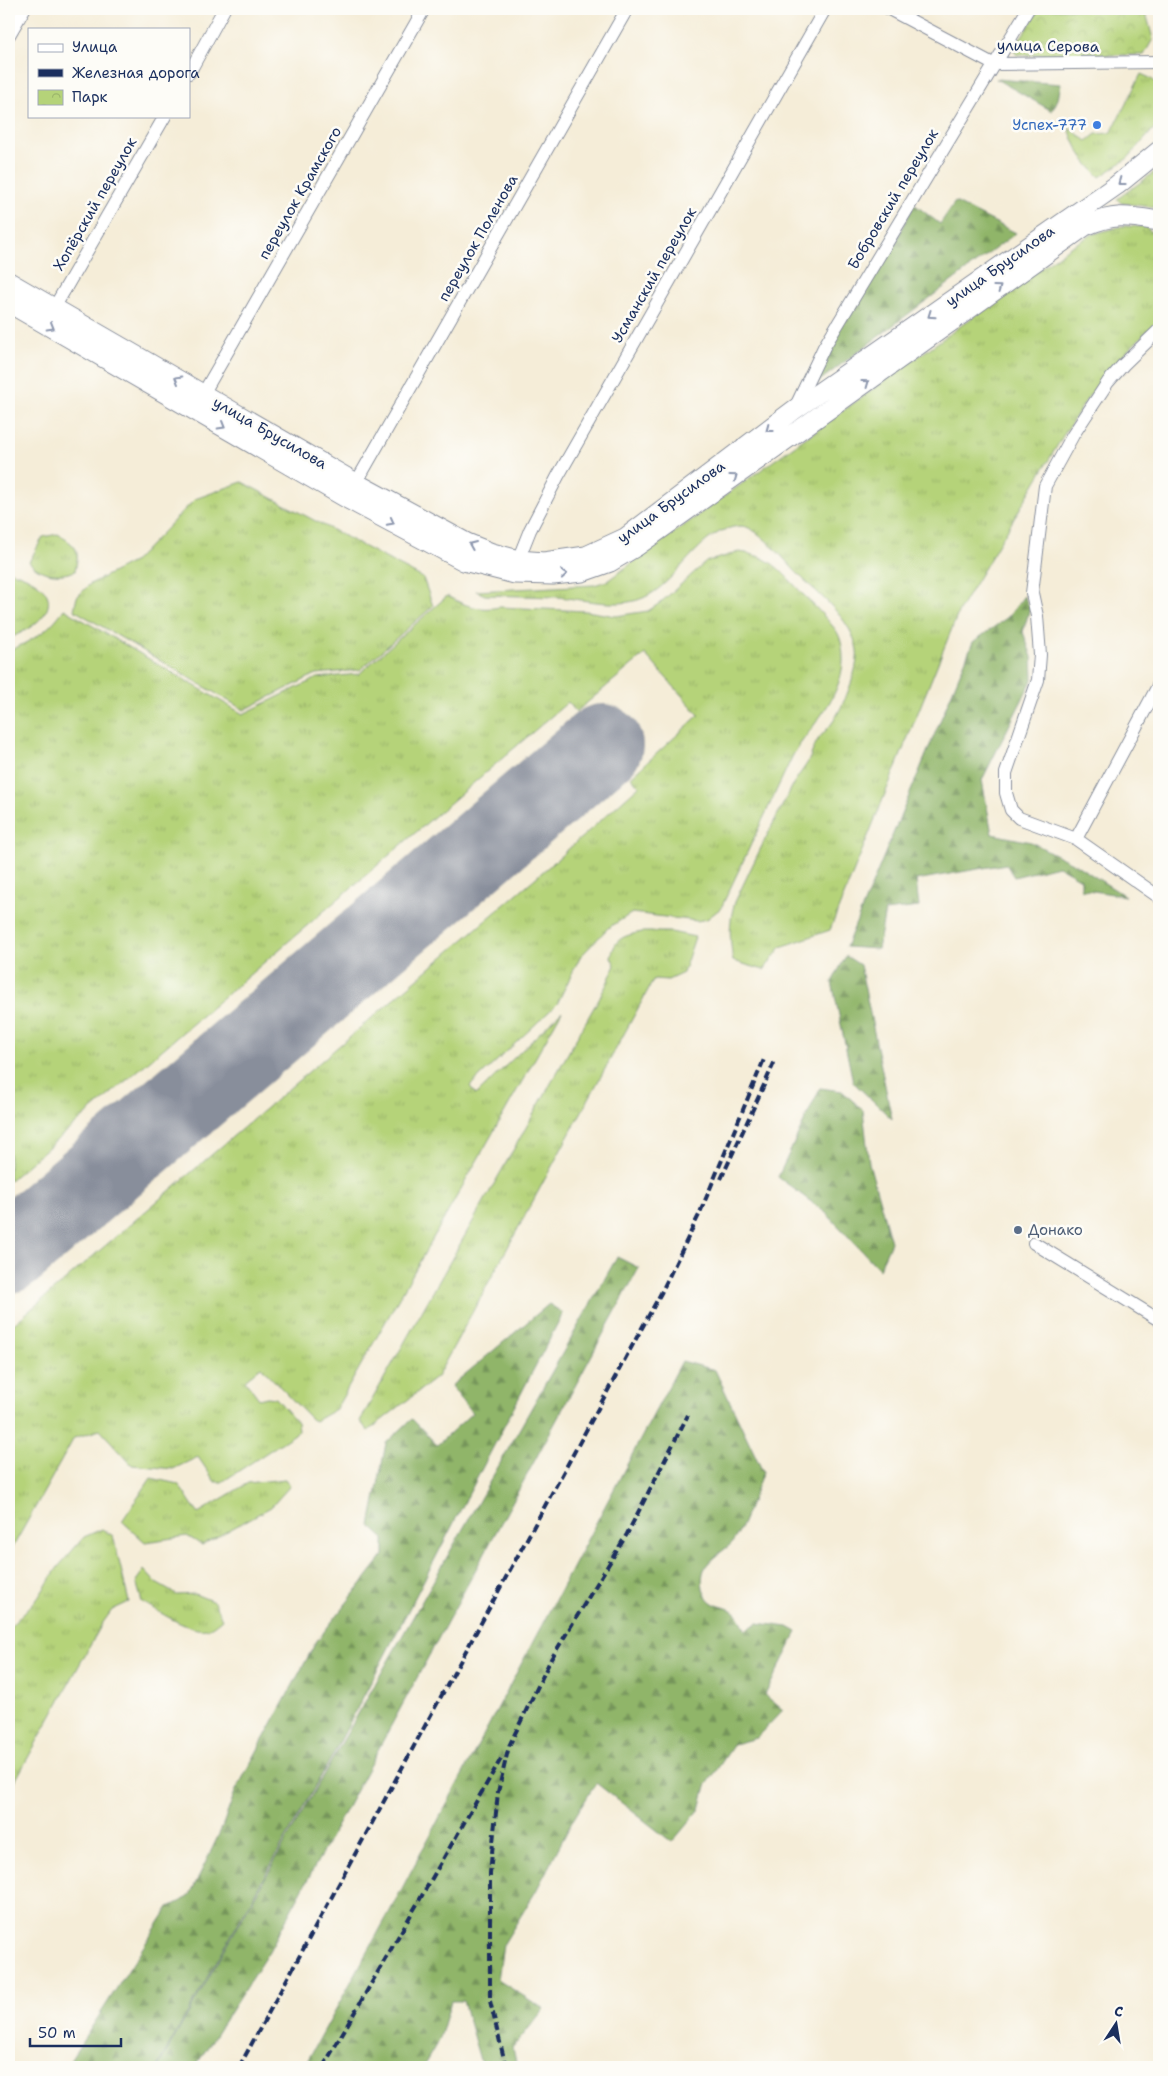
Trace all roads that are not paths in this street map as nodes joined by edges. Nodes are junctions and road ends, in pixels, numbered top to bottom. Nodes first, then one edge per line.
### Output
1 (24, 9) edge
2 (224, 9) edge
3 (424, 9) edge
4 (627, 9) edge
5 (825, 9) edge
6 (889, 9) edge
7 (1028, 9) edge
8 (9, 35) edge
9 (1159, 62) edge
10 (993, 64) junction
11 (190, 71) edge
12 (164, 118) edge
13 (1159, 151) edge
14 (1159, 222) edge
15 (9, 282) edge
16 (9, 302) edge
17 (54, 308) junction
18 (1159, 330) edge
19 (203, 394) junction
20 (794, 410) junction
21 (356, 483) junction
22 (518, 560) junction
23 (1159, 684) edge
24 (1076, 839) junction
25 (1159, 897) edge
26 (1034, 1243) dead end
27 (1159, 1320) edge

1 - 8 street
2 - 11 street
3 - 19 street, переулок Крамского
4 - 21 street, переулок Поленова
5 - 22 street, Усманский переулок
6 - 10 street, улица Серова
7 - 10 street, Бобровский переулок
9 - 10 street, улица Серова
10 - 20 street, Бобровский переулок
12 - 17 street, Хопёрский переулок
13 -> 20 main road, улица Брусилова
16 -> 14 main road, улица Брусилова
15 - 17 main road, улица Брусилова
19 -> 17 main road, улица Брусилова
18 - 24 street
19 - 21 main road, улица Брусилова
20 -> 22 main road, улица Брусилова
22 -> 21 main road, улица Брусилова
23 - 24 street
24 - 25 street
26 - 27 street

